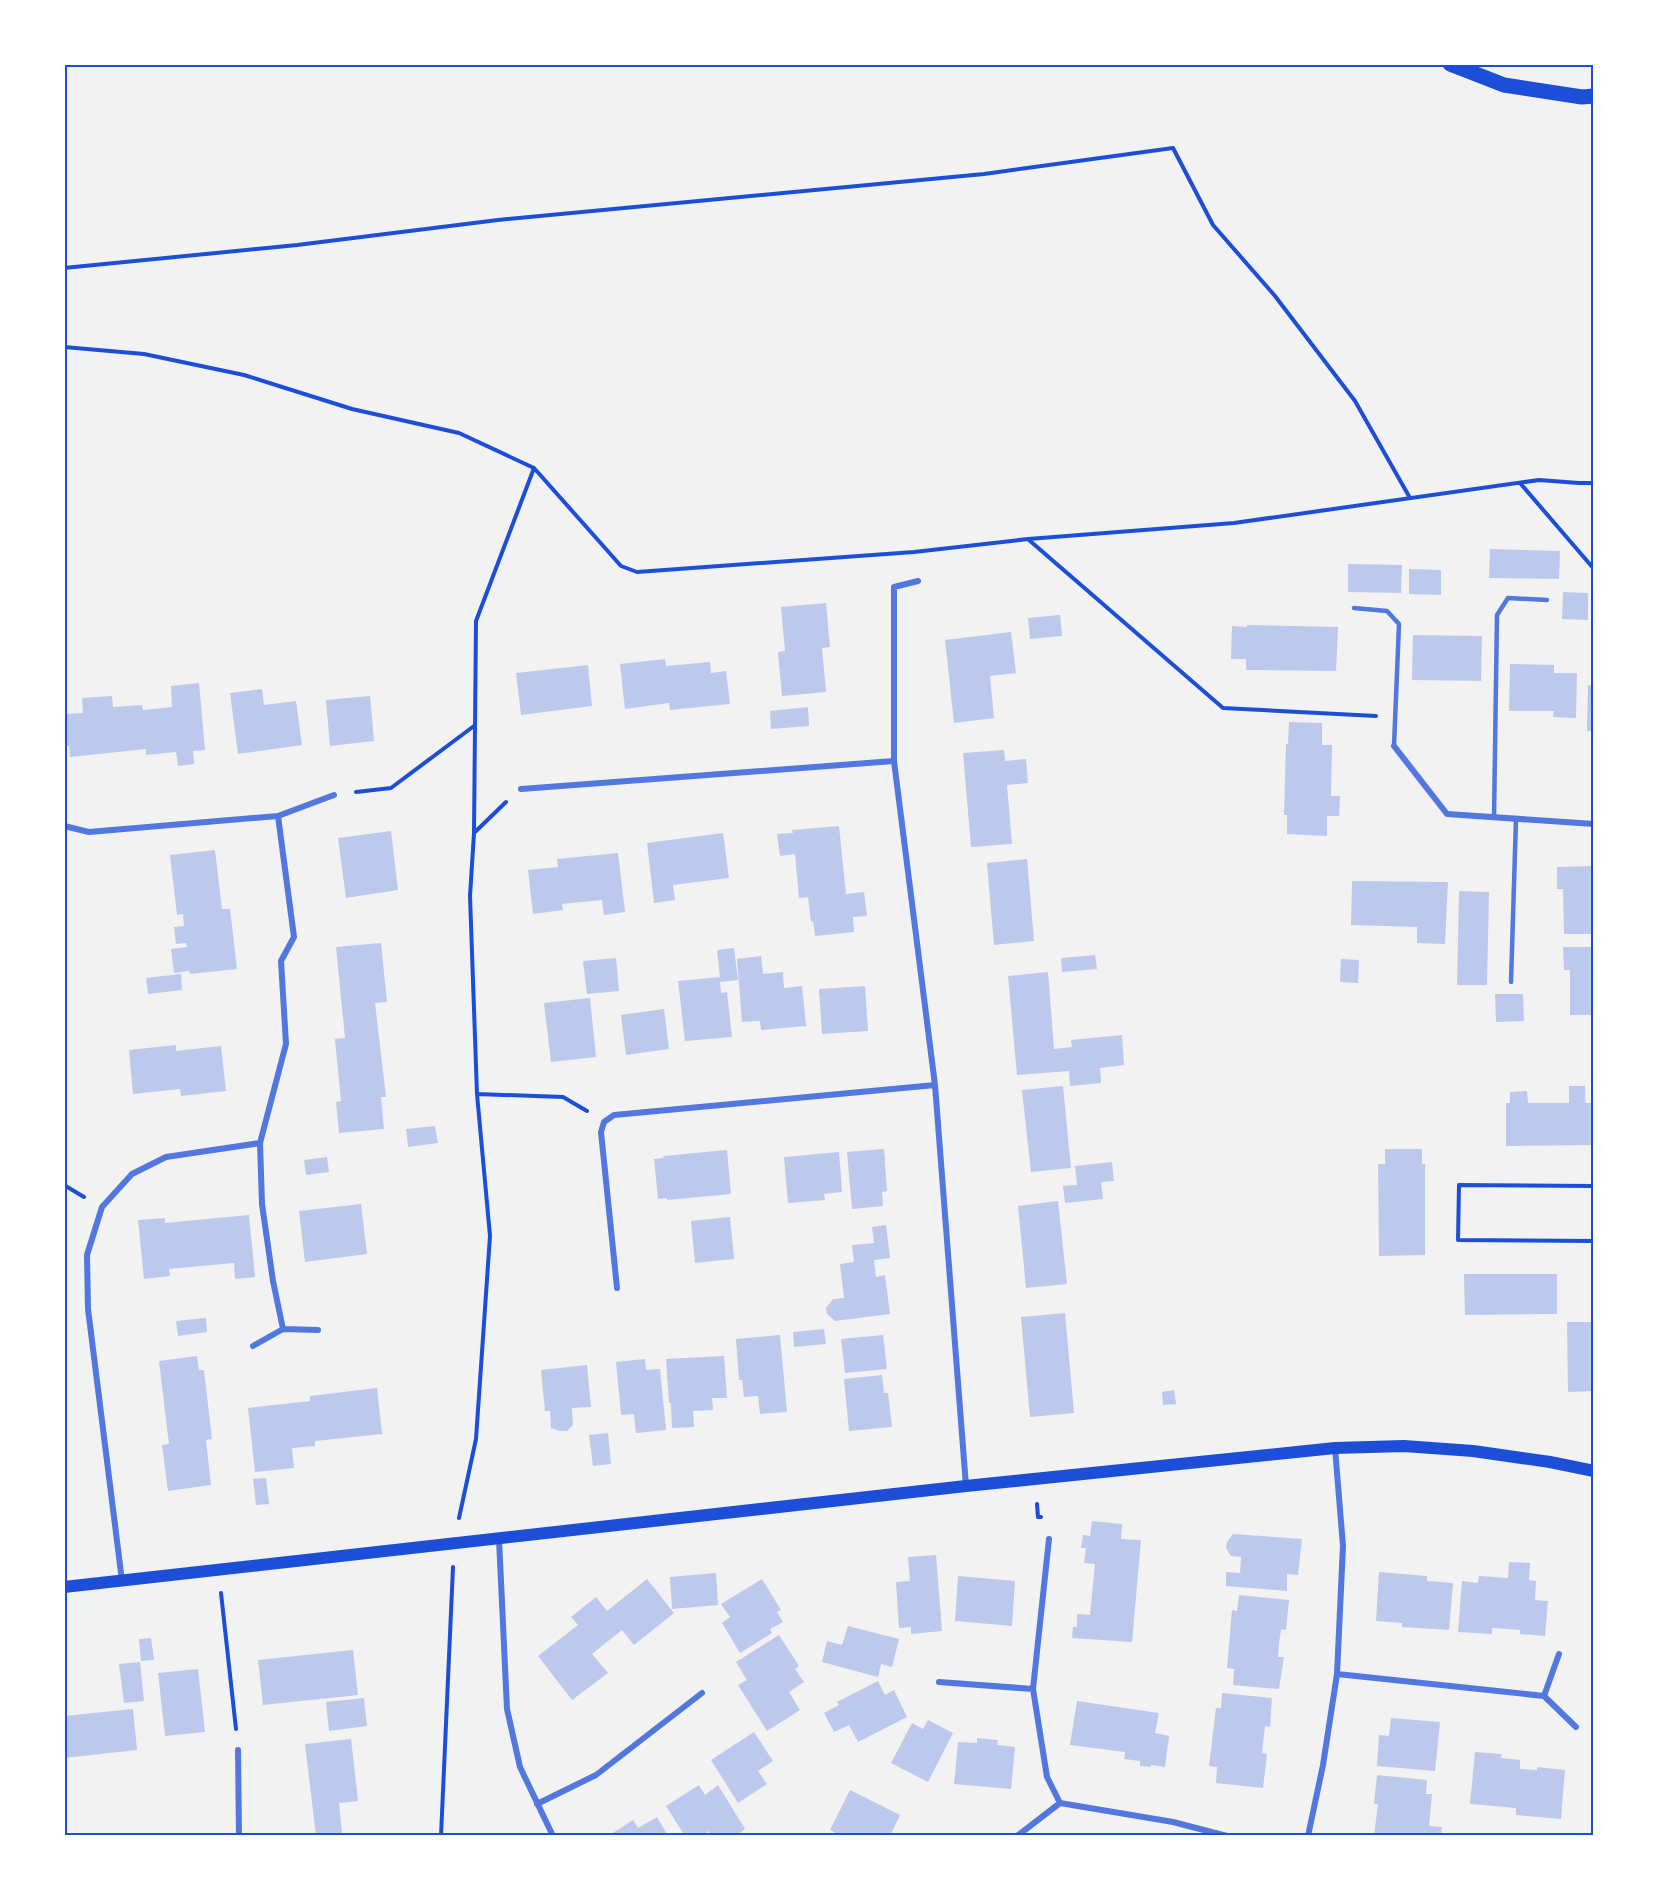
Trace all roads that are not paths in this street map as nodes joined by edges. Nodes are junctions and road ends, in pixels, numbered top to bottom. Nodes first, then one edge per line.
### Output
1 (1450, 64) edge
2 (1593, 96) edge
3 (918, 580) dead end
4 (1547, 600) dead end
5 (1354, 608) dead end
6 (1394, 746) joint
7 (894, 761) junction
8 (521, 789) road end
9 (334, 795) road end
10 (278, 816) junction
11 (1494, 818) junction
12 (1516, 819) junction
13 (1593, 824) edge
14 (64, 826) edge
15 (1511, 982) dead end
16 (935, 1085) junction
17 (260, 1143) junction
18 (617, 1288) dead end
19 (283, 1329) junction
20 (318, 1330) dead end
21 (254, 1346) dead end
22 (1335, 1448) junction
23 (1593, 1472) edge
24 (966, 1486) junction
25 (499, 1539) junction
26 (1050, 1539) road end
27 (122, 1581) junction
28 (64, 1587) edge
29 (1559, 1654) dead end
30 (1337, 1674) junction
31 (939, 1682) dead end
32 (1033, 1689) junction
33 (702, 1693) dead end
34 (1544, 1696) junction
35 (1576, 1726) dead end
36 (238, 1750) road end
37 (1060, 1803) junction
38 (537, 1804) junction
39 (239, 1836) edge
40 (553, 1836) edge
41 (1017, 1836) edge
42 (1227, 1836) edge
43 (1308, 1836) edge

1 - 2 main road
3 - 7 street
4 - 11 lane
5 - 6 lane
6 - 11 street
7 - 8 street
7 - 16 street
9 - 10 street
10 - 14 street
10 - 17 street
11 - 12 street
12 - 13 street
12 - 15 lane
16 - 18 street
16 - 24 street
17 - 19 street
17 - 27 street
19 - 20 street
19 - 21 street
22 - 23 main road
22 - 24 main road
22 - 30 street
24 - 25 main road
25 - 27 main road
25 - 38 street
26 - 32 street
27 - 28 main road
29 - 34 street
30 - 34 street
30 - 43 street
31 - 32 street
32 - 37 street
33 - 38 street
34 - 35 street
36 - 39 street
37 - 41 street
37 - 42 street
38 - 40 street

